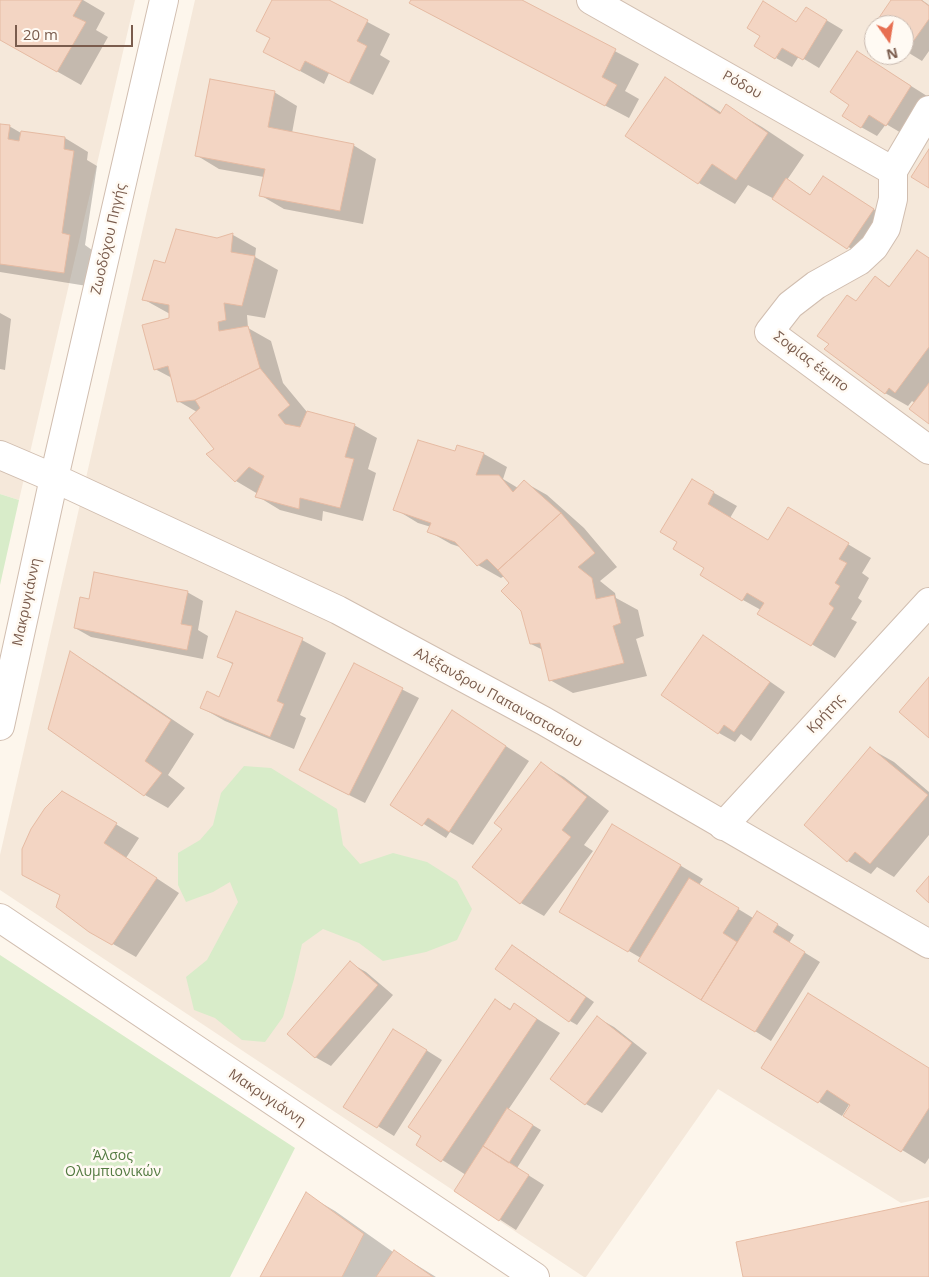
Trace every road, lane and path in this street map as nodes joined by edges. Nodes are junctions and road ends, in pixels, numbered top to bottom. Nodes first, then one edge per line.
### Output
1 (164, 0) edge
2 (591, 0) edge
3 (929, 110) edge
4 (893, 171) junction
5 (929, 450) edge
6 (0, 455) edge
7 (54, 478) junction
8 (929, 602) edge
9 (0, 726) edge
10 (723, 826) junction
11 (0, 918) edge
12 (929, 944) edge
13 (535, 1277) edge

1 - 7 street, Ζωοδόχου Πηγής
2 - 4 street, Ρόδου
3 - 4 street
4 - 5 street, Σοφίας έεμπο
6 - 7 street, Αλέξανδρου Παπαναστασίου
7 - 9 street, Μακρυγιάννη
7 - 10 street, Αλέξανδρου Παπαναστασίου
8 - 10 street, Κρήτης
10 - 12 street, Αλέξανδρου Παπαναστασίου
11 - 13 street, Μακρυγιάννη

